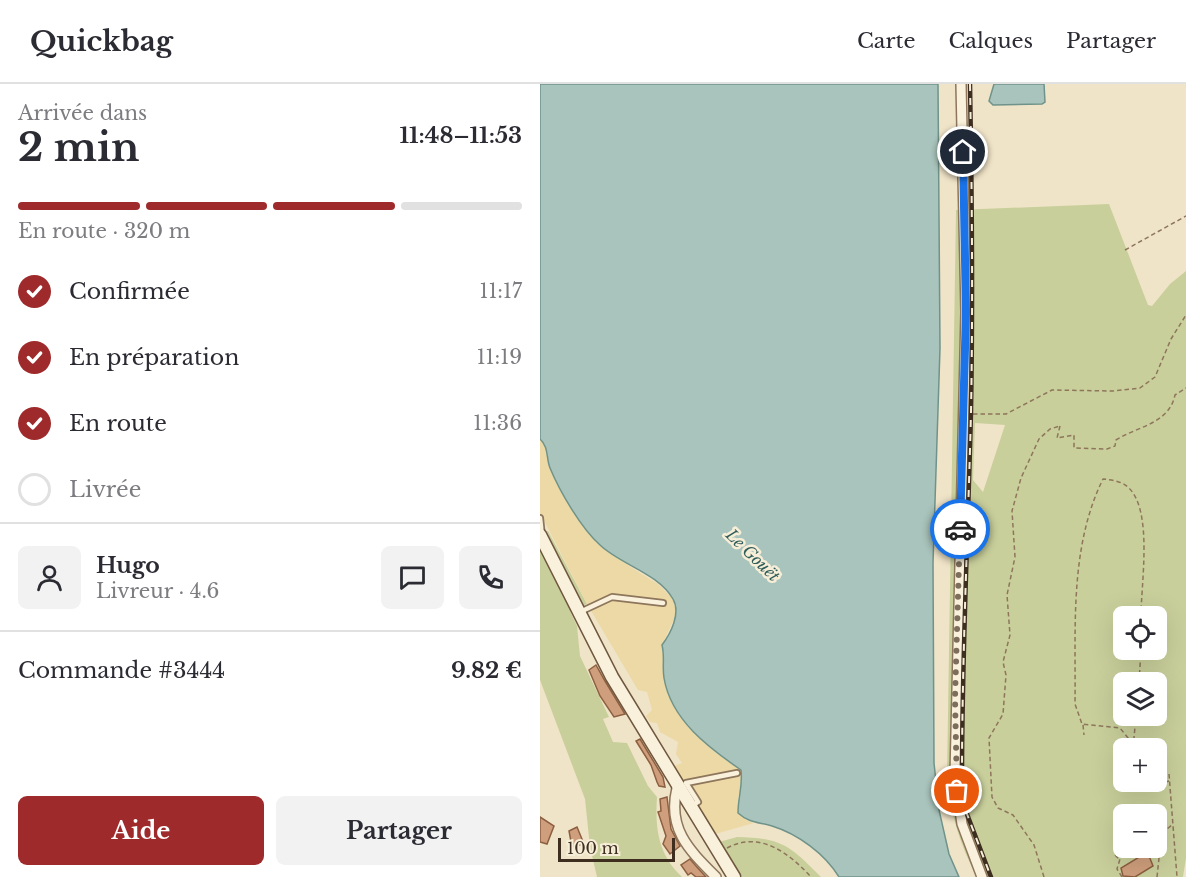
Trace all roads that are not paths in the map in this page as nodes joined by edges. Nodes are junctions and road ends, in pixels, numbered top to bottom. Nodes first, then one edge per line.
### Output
1 (961, 84) edge
2 (540, 518) edge
3 (541, 537) edge
4 (663, 603) dead end
5 (580, 612) junction
6 (736, 774) dead end
7 (677, 788) junction
8 (689, 807) junction
9 (716, 877) edge
10 (734, 877) edge
11 (982, 877) edge

1 - 11 street
2 - 3 lane
3 - 5 street
4 - 5 lane
5 - 7 street
6 - 8 lane
7 - 8 street
7 - 9 street
8 - 10 street

